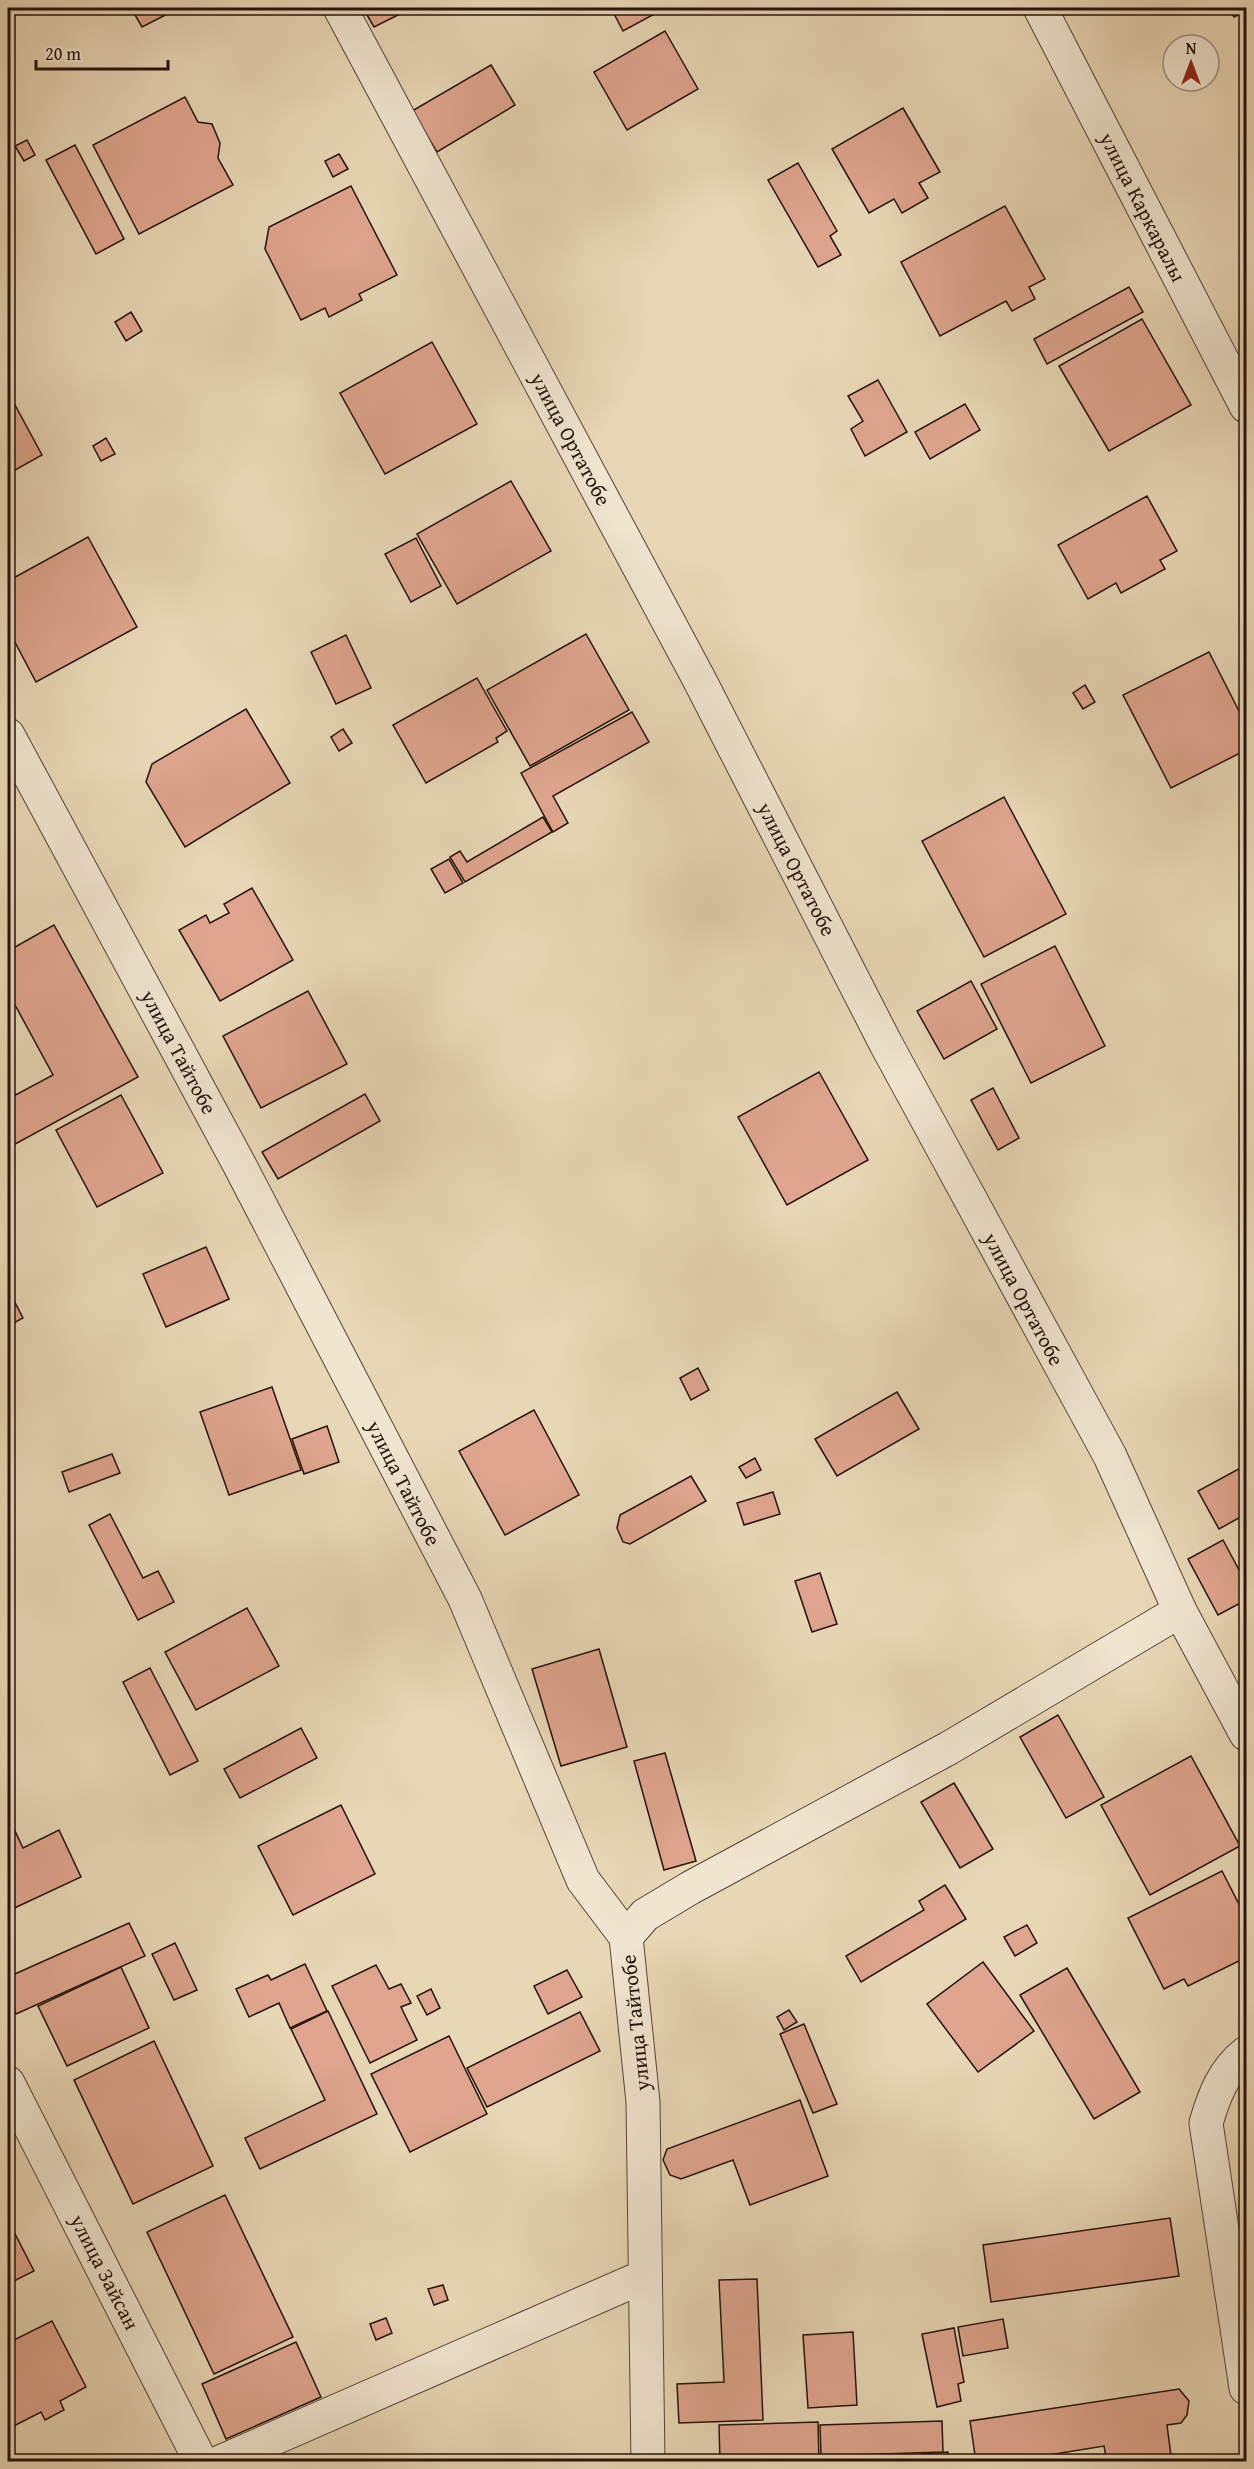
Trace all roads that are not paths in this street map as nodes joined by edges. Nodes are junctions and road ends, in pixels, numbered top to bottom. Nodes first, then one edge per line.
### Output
1 (340, 8) edge
2 (1040, 8) edge
3 (1246, 406) edge
4 (8, 735) edge
5 (1180, 1611) junction
6 (1246, 1734) edge
7 (626, 1937) junction
8 (1246, 2053) edge
9 (8, 2083) edge
10 (645, 2276) junction
11 (1246, 2388) edge
12 (201, 2462) edge
13 (220, 2462) edge
14 (648, 2462) edge

1 - 5 street, улица Ортатобе
2 - 3 street, улица Каркаралы
4 - 7 street, улица Тайтобе
5 - 6 street, улица Ортатобе
5 - 7 street
7 - 10 street, улица Тайтобе
8 - 11 street
9 - 12 street, улица Зайсан
10 - 13 street
10 - 14 street, улица Тайтобе

